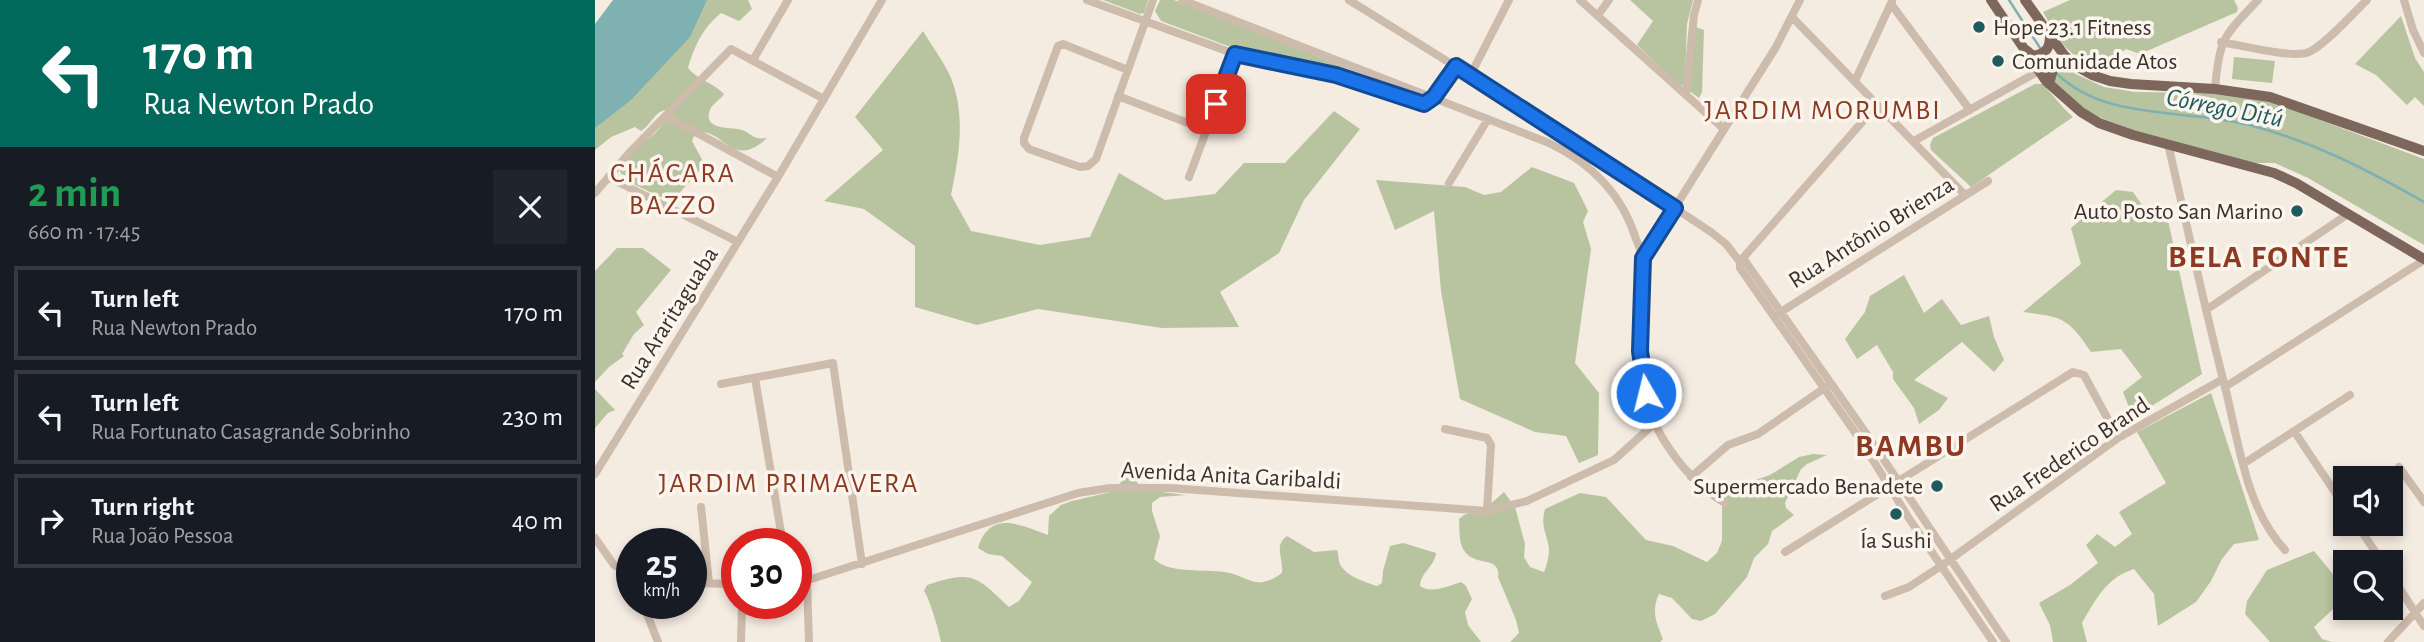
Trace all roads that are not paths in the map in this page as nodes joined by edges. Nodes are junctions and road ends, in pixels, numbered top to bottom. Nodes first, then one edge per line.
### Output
1 (788, 0) edge
2 (882, 0) edge
3 (1087, 0) edge
4 (1153, 0) edge
5 (1182, 0) edge
6 (1349, 0) edge
7 (1509, 0) edge
8 (1580, 0) edge
9 (1609, 0) edge
10 (1698, 0) edge
11 (1800, 0) edge
12 (1991, 0) edge
13 (2025, 0) edge
14 (2244, 0) edge
15 (2258, 0) edge
16 (2367, 0) edge
17 (2404, 0) edge
18 (1892, 2) edge
19 (2251, 7) junction
20 (1598, 15) junction
21 (1792, 17) junction
22 (1146, 20) junction
23 (2050, 36) junction
24 (2221, 42) junction
25 (2023, 47) junction
26 (2423, 49) edge
27 (1235, 54) junction
28 (753, 60) junction
29 (2055, 62) junction
30 (1456, 66) junction
31 (1128, 70) junction
32 (2039, 71) junction
33 (1471, 76) junction
34 (2105, 79) junction
35 (1855, 81) junction
36 (2049, 84) junction
37 (2215, 89) junction
38 (1686, 95) junction
39 (1118, 96) junction
40 (1434, 97) junction
41 (824, 99) junction
42 (1877, 105) junction
43 (1969, 110) junction
44 (666, 116) junction
45 (1487, 119) junction
46 (1543, 121) junction
47 (1724, 129) junction
48 (1206, 130) junction
49 (1535, 137) junction
50 (1914, 141) junction
51 (2168, 144) junction
52 (2424, 151) edge
53 (1587, 166) junction
54 (1618, 170) junction
55 (608, 177) junction
56 (778, 177) junction
57 (1189, 177) dead end
58 (1988, 181) dead end
59 (1449, 183) dead end
60 (595, 193) edge
61 (1965, 195) junction
62 (1675, 208) junction
63 (2348, 214) junction
64 (738, 242) junction
65 (1643, 258) junction
66 (2424, 259) edge
67 (1741, 263) junction
68 (2206, 310) junction
69 (1778, 314) junction
70 (755, 378) junction
71 (2224, 383) junction
72 (721, 384) dead end
73 (1827, 386) junction
74 (2350, 395) dead end
75 (1654, 423) junction
76 (1445, 429) dead end
77 (2294, 431) junction
78 (2118, 438) junction
79 (1865, 439) junction
80 (2243, 464) junction
81 (2403, 473) edge
82 (595, 474) edge
83 (1692, 477) junction
84 (1898, 481) junction
85 (1889, 486) junction
86 (2333, 489) edge
87 (2424, 502) edge
88 (1725, 503) dead end
89 (701, 507) dead end
90 (1487, 511) junction
91 (780, 528) edge
92 (595, 538) edge
93 (2285, 550) dead end
94 (1784, 552) dead end
95 (1950, 559) junction
96 (862, 564) junction
97 (616, 566) edge
98 (1941, 566) junction
99 (812, 580) edge
100 (709, 583) joint
101 (721, 583) edge
102 (2403, 594) edge
103 (1885, 596) dead end
104 (2424, 603) edge
105 (2415, 612) junction
106 (649, 619) edge
107 (742, 619) edge
108 (808, 619) edge
109 (2424, 626) edge
110 (659, 642) edge
111 (741, 642) edge
112 (809, 642) edge
113 (1993, 642) edge
114 (2006, 642) edge
115 (2388, 642) edge

1 - 28 street
2 - 41 street, Rua Araritaguaba
3 - 22 street
4 - 22 street
5 - 40 street
6 - 30 street
7 - 33 street
8 - 20 street
9 - 20 street
10 - 38 street
11 - 21 street
12 - 25 main road
13 - 23 main road
14 - 19 street
15 - 19 street
16 - 24 street
17 - 26 street
18 - 35 street
18 - 43 street
19 - 24 street
20 - 38 street
21 - 35 street
21 - 47 street
22 - 27 street
22 - 31 street
23 - 25 main road
23 - 34 main road
24 - 37 street
25 - 32 main road
27 - 40 street
27 - 48 street
28 - 41 street
28 - 44 street
29 - 32 street
29 - 34 main road
29 - 36 main road
30 - 33 street
30 - 40 street
31 - 39 street
31 - 39 street
32 - 36 main road
32 - 43 street
33 - 46 street
34 - 37 main road
35 - 42 street
36 - 51 main road
37 - 52 main road
38 - 47 street
39 - 48 street
40 - 45 street
41 - 56 street, Rua Araritaguaba
42 - 50 street
42 - 67 street
43 - 50 street
44 - 55 street
44 - 56 street
45 - 49 street
45 - 59 street
46 - 49 street
46 - 54 street
47 - 62 street
48 - 57 street
49 - 53 street
50 - 61 street
51 - 63 main road
51 - 68 street
53 - 54 street
53 - 65 street
54 - 62 street
55 - 60 street
55 - 64 street
56 - 64 street, Rua Araritaguaba
58 - 61 street, Rua Antônio Brienza
61 - 69 street, Rua Antônio Brienza
62 - 65 street
62 - 67 street
63 - 66 main road
63 - 68 street
64 - 82 street, Rua Araritaguaba
65 - 75 street
66 - 71 street, Rua Frederico Brand
67 - 69 street
68 - 71 street
69 - 73 street
70 - 72 street
70 - 91 street
70 - 96 street
71 - 78 street, Rua Frederico Brand
71 - 80 street
73 - 79 street
73 - 83 street
74 - 77 street
75 - 83 street
75 - 90 street, Avenida Anita Garibaldi
76 - 90 street
77 - 80 street
77 - 86 street
78 - 84 street
78 - 95 street, Rua Frederico Brand
79 - 84 street
79 - 85 street
80 - 93 street
81 - 87 street
83 - 88 street
84 - 85 street
84 - 95 street
85 - 94 street
85 - 98 street
89 - 100 street
90 - 96 street, Avenida Anita Garibaldi
92 - 97 street
95 - 98 street, Rua Frederico Brand
95 - 114 street
96 - 99 street, Avenida Anita Garibaldi
98 - 103 street, Rua Frederico Brand
98 - 113 street
100 - 101 street
102 - 105 street
104 - 105 street
105 - 109 street
105 - 115 street
106 - 110 street
107 - 111 street
108 - 112 street

